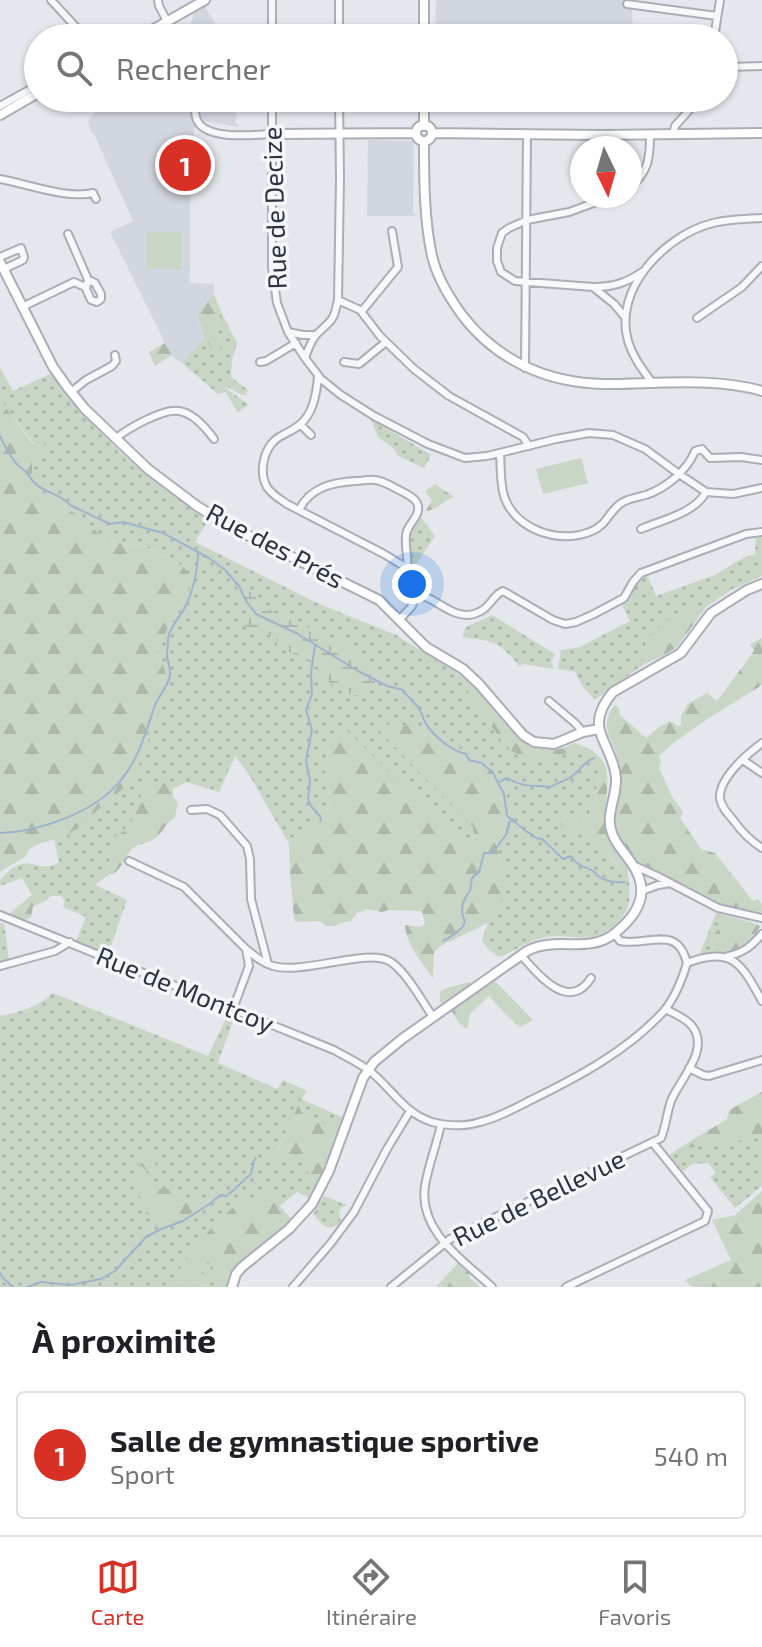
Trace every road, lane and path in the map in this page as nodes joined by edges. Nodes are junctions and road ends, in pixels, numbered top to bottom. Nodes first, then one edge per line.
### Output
1 (52, 0) edge
2 (158, 0) edge
3 (205, 0) edge
4 (272, 0) edge
5 (339, 0) edge
6 (424, 0) edge
7 (720, 0) edge
8 (627, 4) dead end
9 (717, 16) junction
10 (167, 21) junction
11 (73, 24) edge
12 (162, 24) edge
13 (272, 24) edge
14 (339, 24) edge
15 (424, 24) edge
16 (716, 24) edge
17 (762, 66) edge
18 (738, 67) edge
19 (24, 93) edge
20 (24, 101) edge
21 (0, 106) edge
22 (196, 112) edge
23 (272, 112) edge
24 (339, 112) edge
25 (424, 112) edge
26 (688, 112) edge
27 (0, 115) edge
28 (424, 126) junction
29 (416, 133) junction
30 (432, 133) junction
31 (762, 133) edge
32 (272, 134) junction
33 (338, 134) junction
34 (527, 134) junction
35 (650, 134) junction
36 (673, 134) junction
37 (424, 141) junction
38 (642, 175) edge
39 (0, 179) edge
40 (96, 199) dead end
41 (580, 208) edge
42 (762, 218) edge
43 (527, 220) junction
44 (392, 231) dead end
45 (68, 234) dead end
46 (1, 263) edge
47 (762, 266) edge
48 (642, 272) junction
49 (526, 282) junction
50 (593, 287) junction
51 (338, 300) junction
52 (22, 307) junction
53 (362, 311) junction
54 (625, 317) junction
55 (697, 318) dead end
56 (288, 332) junction
57 (316, 335) junction
58 (386, 342) junction
59 (296, 343) junction
60 (115, 355) dead end
61 (305, 358) junction
62 (260, 362) dead end
63 (344, 362) dead end
64 (525, 368) junction
65 (318, 376) junction
66 (653, 384) junction
67 (762, 391) edge
68 (71, 392) junction
69 (301, 425) junction
70 (311, 435) dead end
71 (115, 439) junction
72 (214, 439) dead end
73 (529, 446) junction
74 (500, 453) junction
75 (762, 460) edge
76 (679, 474) junction
77 (762, 488) edge
78 (706, 492) junction
79 (299, 510) junction
80 (641, 529) dead end
81 (762, 532) edge
82 (407, 568) junction
83 (762, 584) edge
84 (414, 594) junction
85 (400, 619) junction
86 (549, 701) dead end
87 (599, 729) junction
88 (583, 732) junction
89 (762, 743) edge
90 (743, 760) junction
91 (762, 773) edge
92 (191, 810) dead end
93 (762, 848) edge
94 (129, 861) dead end
95 (633, 865) junction
96 (657, 876) junction
97 (671, 883) junction
98 (658, 885) junction
99 (642, 887) junction
100 (0, 915) edge
101 (762, 918) edge
102 (615, 934) junction
103 (762, 934) edge
104 (70, 942) junction
105 (246, 949) junction
106 (521, 955) junction
107 (724, 957) junction
108 (687, 963) junction
109 (268, 964) junction
110 (0, 966) edge
111 (591, 978) dead end
112 (762, 1001) edge
113 (233, 1009) junction
114 (666, 1009) junction
115 (433, 1017) junction
116 (762, 1060) edge
117 (689, 1068) junction
118 (368, 1069) junction
119 (410, 1111) junction
120 (441, 1124) junction
121 (653, 1143) junction
122 (444, 1243) junction
123 (232, 1287) edge
124 (293, 1287) edge
125 (391, 1287) edge
126 (492, 1287) edge
127 (566, 1287) edge

1 - 11 street
2 - 10 street
3 - 10 street
4 - 13 street
5 - 14 street
6 - 15 street
7 - 9 street
8 - 9 street
9 - 16 street
10 - 12 street
17 - 18 street
19 - 21 street
20 - 27 street
22 - 32 street
23 - 32 street, Rue de Decize
24 - 33 street
25 - 28 street
26 - 36 street
28 - 29 street
28 - 30 street
29 - 33 street
29 - 37 street
30 - 34 street
30 - 37 street
31 - 36 street
32 - 33 street
32 - 56 street, Rue de Decize
33 - 51 street
34 - 35 street
34 - 43 street
35 - 36 street
35 - 38 street
37 - 64 street
39 - 40 street
41 - 43 street
42 - 48 street
43 - 49 street
43 - 49 street
44 - 53 street
45 - 52 street
46 - 52 street, Rue des Prés
47 - 55 street
48 - 50 street
48 - 54 street
49 - 50 street
49 - 64 street
50 - 54 street
51 - 53 street
51 - 57 street
52 - 68 street, Rue des Prés
53 - 58 street
54 - 66 street
56 - 57 street
56 - 59 street, Rue de Decize
57 - 61 street
58 - 63 street
58 - 73 street
59 - 61 street, Rue de Decize
59 - 62 street
60 - 68 street
61 - 65 street, Rue de Decize
64 - 66 street
65 - 69 street
65 - 74 street, Rue de Decize
66 - 67 street
68 - 71 street, Rue des Prés
69 - 70 street
69 - 79 street
71 - 72 street
71 - 85 street, Rue des Prés
73 - 74 street, Rue de Decize
73 - 76 street, Rue de Decize
74 - 76 street
75 - 76 street
76 - 78 street, Rue de Decize
77 - 78 street
78 - 80 street
79 - 82 street
79 - 82 street
81 - 84 street
82 - 84 street
83 - 87 street
84 - 85 street
85 - 88 street, Rue des Prés
86 - 88 street
87 - 88 street, Rue des Prés
87 - 95 street
89 - 90 street
90 - 91 street
90 - 93 street
92 - 109 street
94 - 105 street
95 - 96 street
95 - 99 street
96 - 97 street
96 - 98 street
96 - 99 street
97 - 98 street
97 - 101 street
98 - 99 street
99 - 102 street
100 - 104 street, Rue de Montcoy
102 - 106 street
102 - 108 street
103 - 107 street
104 - 110 street
104 - 113 street, Rue de Montcoy
105 - 109 street
105 - 113 street
106 - 111 street
106 - 115 street
107 - 108 street
107 - 112 street
108 - 114 street
109 - 115 street
113 - 118 street, Rue de Montcoy
114 - 117 street
114 - 120 street
115 - 118 street
116 - 117 street
117 - 121 street
118 - 119 street, Rue de Montcoy
118 - 123 street
119 - 120 street
119 - 124 street
120 - 122 street
121 - 122 street, Rue de Bellevue
121 - 127 street
122 - 125 street, Rue de Bellevue
122 - 126 street

